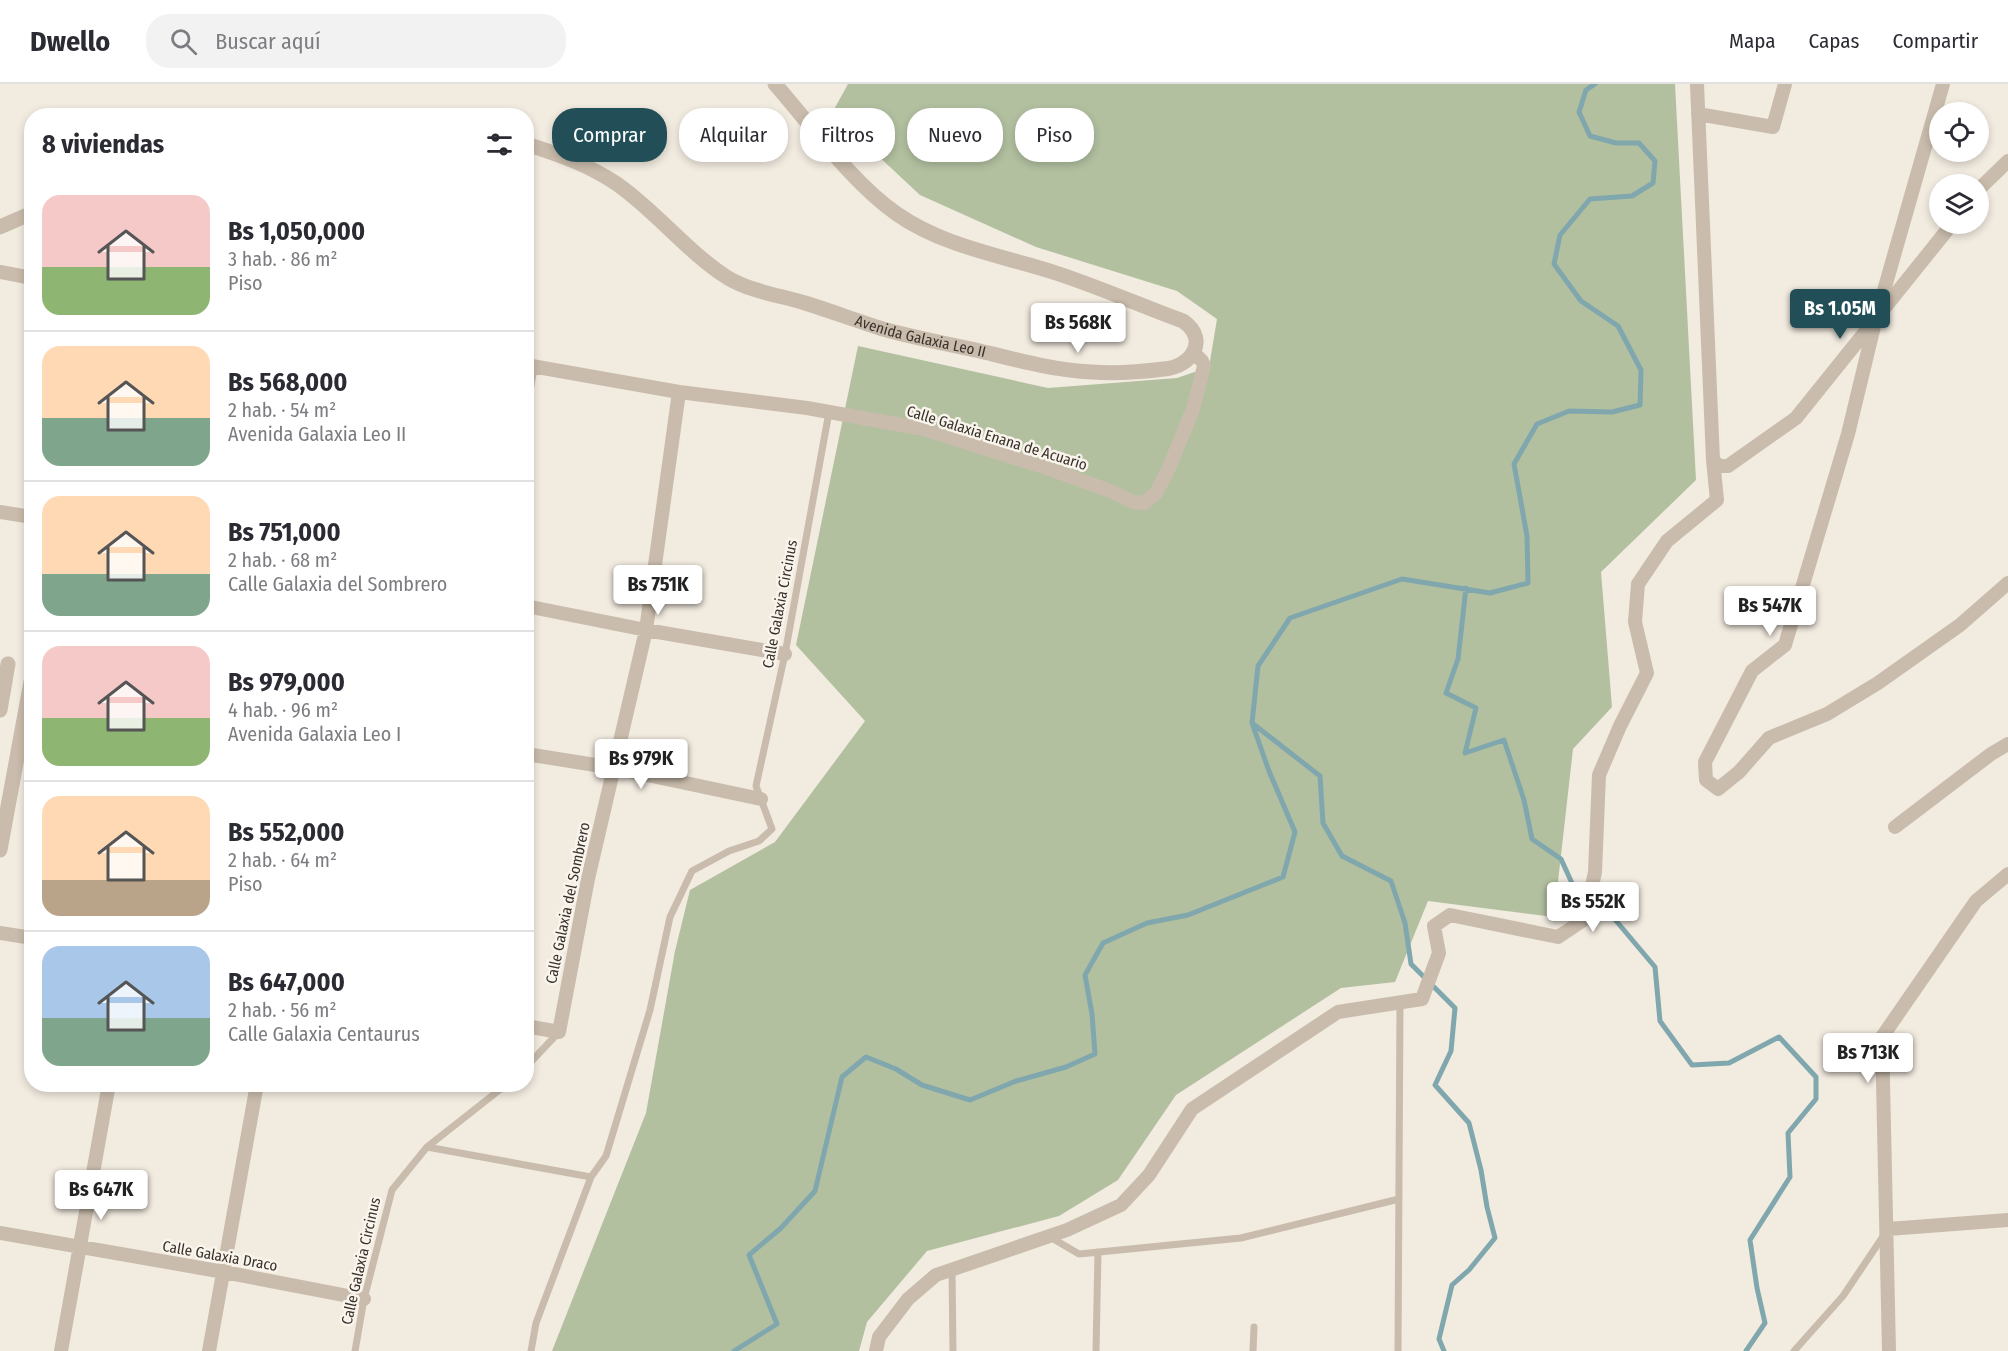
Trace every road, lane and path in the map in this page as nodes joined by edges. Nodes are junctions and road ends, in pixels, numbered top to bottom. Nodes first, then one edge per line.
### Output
1 (775, 84) edge
2 (1697, 84) edge
3 (1785, 84) edge
4 (1943, 84) edge
5 (1698, 114) junction
6 (534, 147) edge
7 (2008, 161) edge
8 (1989, 179) edge
9 (24, 216) edge
10 (0, 227) edge
11 (1944, 234) edge
12 (0, 272) edge
13 (24, 276) edge
14 (1875, 322) junction
15 (1193, 351) junction
16 (534, 366) edge
17 (679, 392) junction
18 (829, 412) junction
19 (1713, 460) junction
20 (0, 512) edge
21 (24, 516) edge
22 (2008, 583) edge
23 (534, 608) edge
24 (646, 630) junction
25 (785, 654) junction
26 (4, 662) edge
27 (24, 667) edge
28 (0, 710) edge
29 (24, 719) edge
30 (2008, 744) edge
31 (534, 755) edge
32 (614, 768) junction
33 (761, 799) junction
34 (1895, 827) dead end
35 (0, 849) edge
36 (2008, 874) edge
37 (0, 933) edge
38 (24, 937) edge
39 (1400, 1003) junction
40 (534, 1027) edge
41 (559, 1032) junction
42 (534, 1059) edge
43 (108, 1092) edge
44 (256, 1092) edge
45 (497, 1092) edge
46 (426, 1147) junction
47 (591, 1177) junction
48 (1399, 1199) junction
49 (2008, 1221) edge
50 (1888, 1229) junction
51 (0, 1233) edge
52 (1048, 1236) junction
53 (81, 1248) junction
54 (1098, 1252) junction
55 (952, 1269) junction
56 (224, 1272) junction
57 (364, 1299) junction
58 (1254, 1327) dead end
59 (61, 1351) edge
60 (209, 1351) edge
61 (355, 1351) edge
62 (531, 1351) edge
63 (876, 1351) edge
64 (953, 1351) edge
65 (1096, 1351) edge
66 (1253, 1351) edge
67 (1398, 1351) edge
68 (1794, 1351) edge
69 (1889, 1351) edge

1 - 15 street
2 - 5 street
3 - 5 street
4 - 14 street
5 - 19 street
6 - 15 street, Avenida Galaxia Leo II
7 - 8 street
9 - 10 street
11 - 14 street
12 - 13 street
14 - 19 street
14 - 22 street
15 - 18 street, Calle Galaxia Enana de Acuario
16 - 17 street, Calle Galaxia Enana de Acuario
17 - 18 street, Calle Galaxia Enana de Acuario
17 - 24 street, Calle Galaxia del Sombrero
18 - 25 lane, Calle Galaxia Circinus
19 - 39 street
20 - 21 street
23 - 24 street
24 - 25 street
24 - 32 street, Calle Galaxia del Sombrero
25 - 33 lane, Calle Galaxia Circinus
26 - 27 street
26 - 28 street
29 - 35 street
30 - 34 street
31 - 32 street
32 - 33 street
32 - 41 street, Calle Galaxia del Sombrero
33 - 47 lane, Calle Galaxia Circinus
36 - 50 street
37 - 38 street
39 - 48 lane
39 - 52 street
40 - 41 street
41 - 42 lane
43 - 53 street
44 - 56 street
45 - 46 lane, Calle Galaxia Circinus
46 - 47 lane
46 - 57 lane, Calle Galaxia Circinus
47 - 62 lane
48 - 54 lane
48 - 67 lane
49 - 50 street
50 - 68 lane
50 - 69 street
51 - 53 street, Calle Galaxia Draco
52 - 54 lane
52 - 55 street
53 - 56 street, Calle Galaxia Draco
53 - 59 street
54 - 65 lane
55 - 63 street
55 - 64 lane
56 - 57 street, Calle Galaxia Draco
56 - 60 street
57 - 61 lane, Calle Galaxia Circinus
58 - 66 lane

